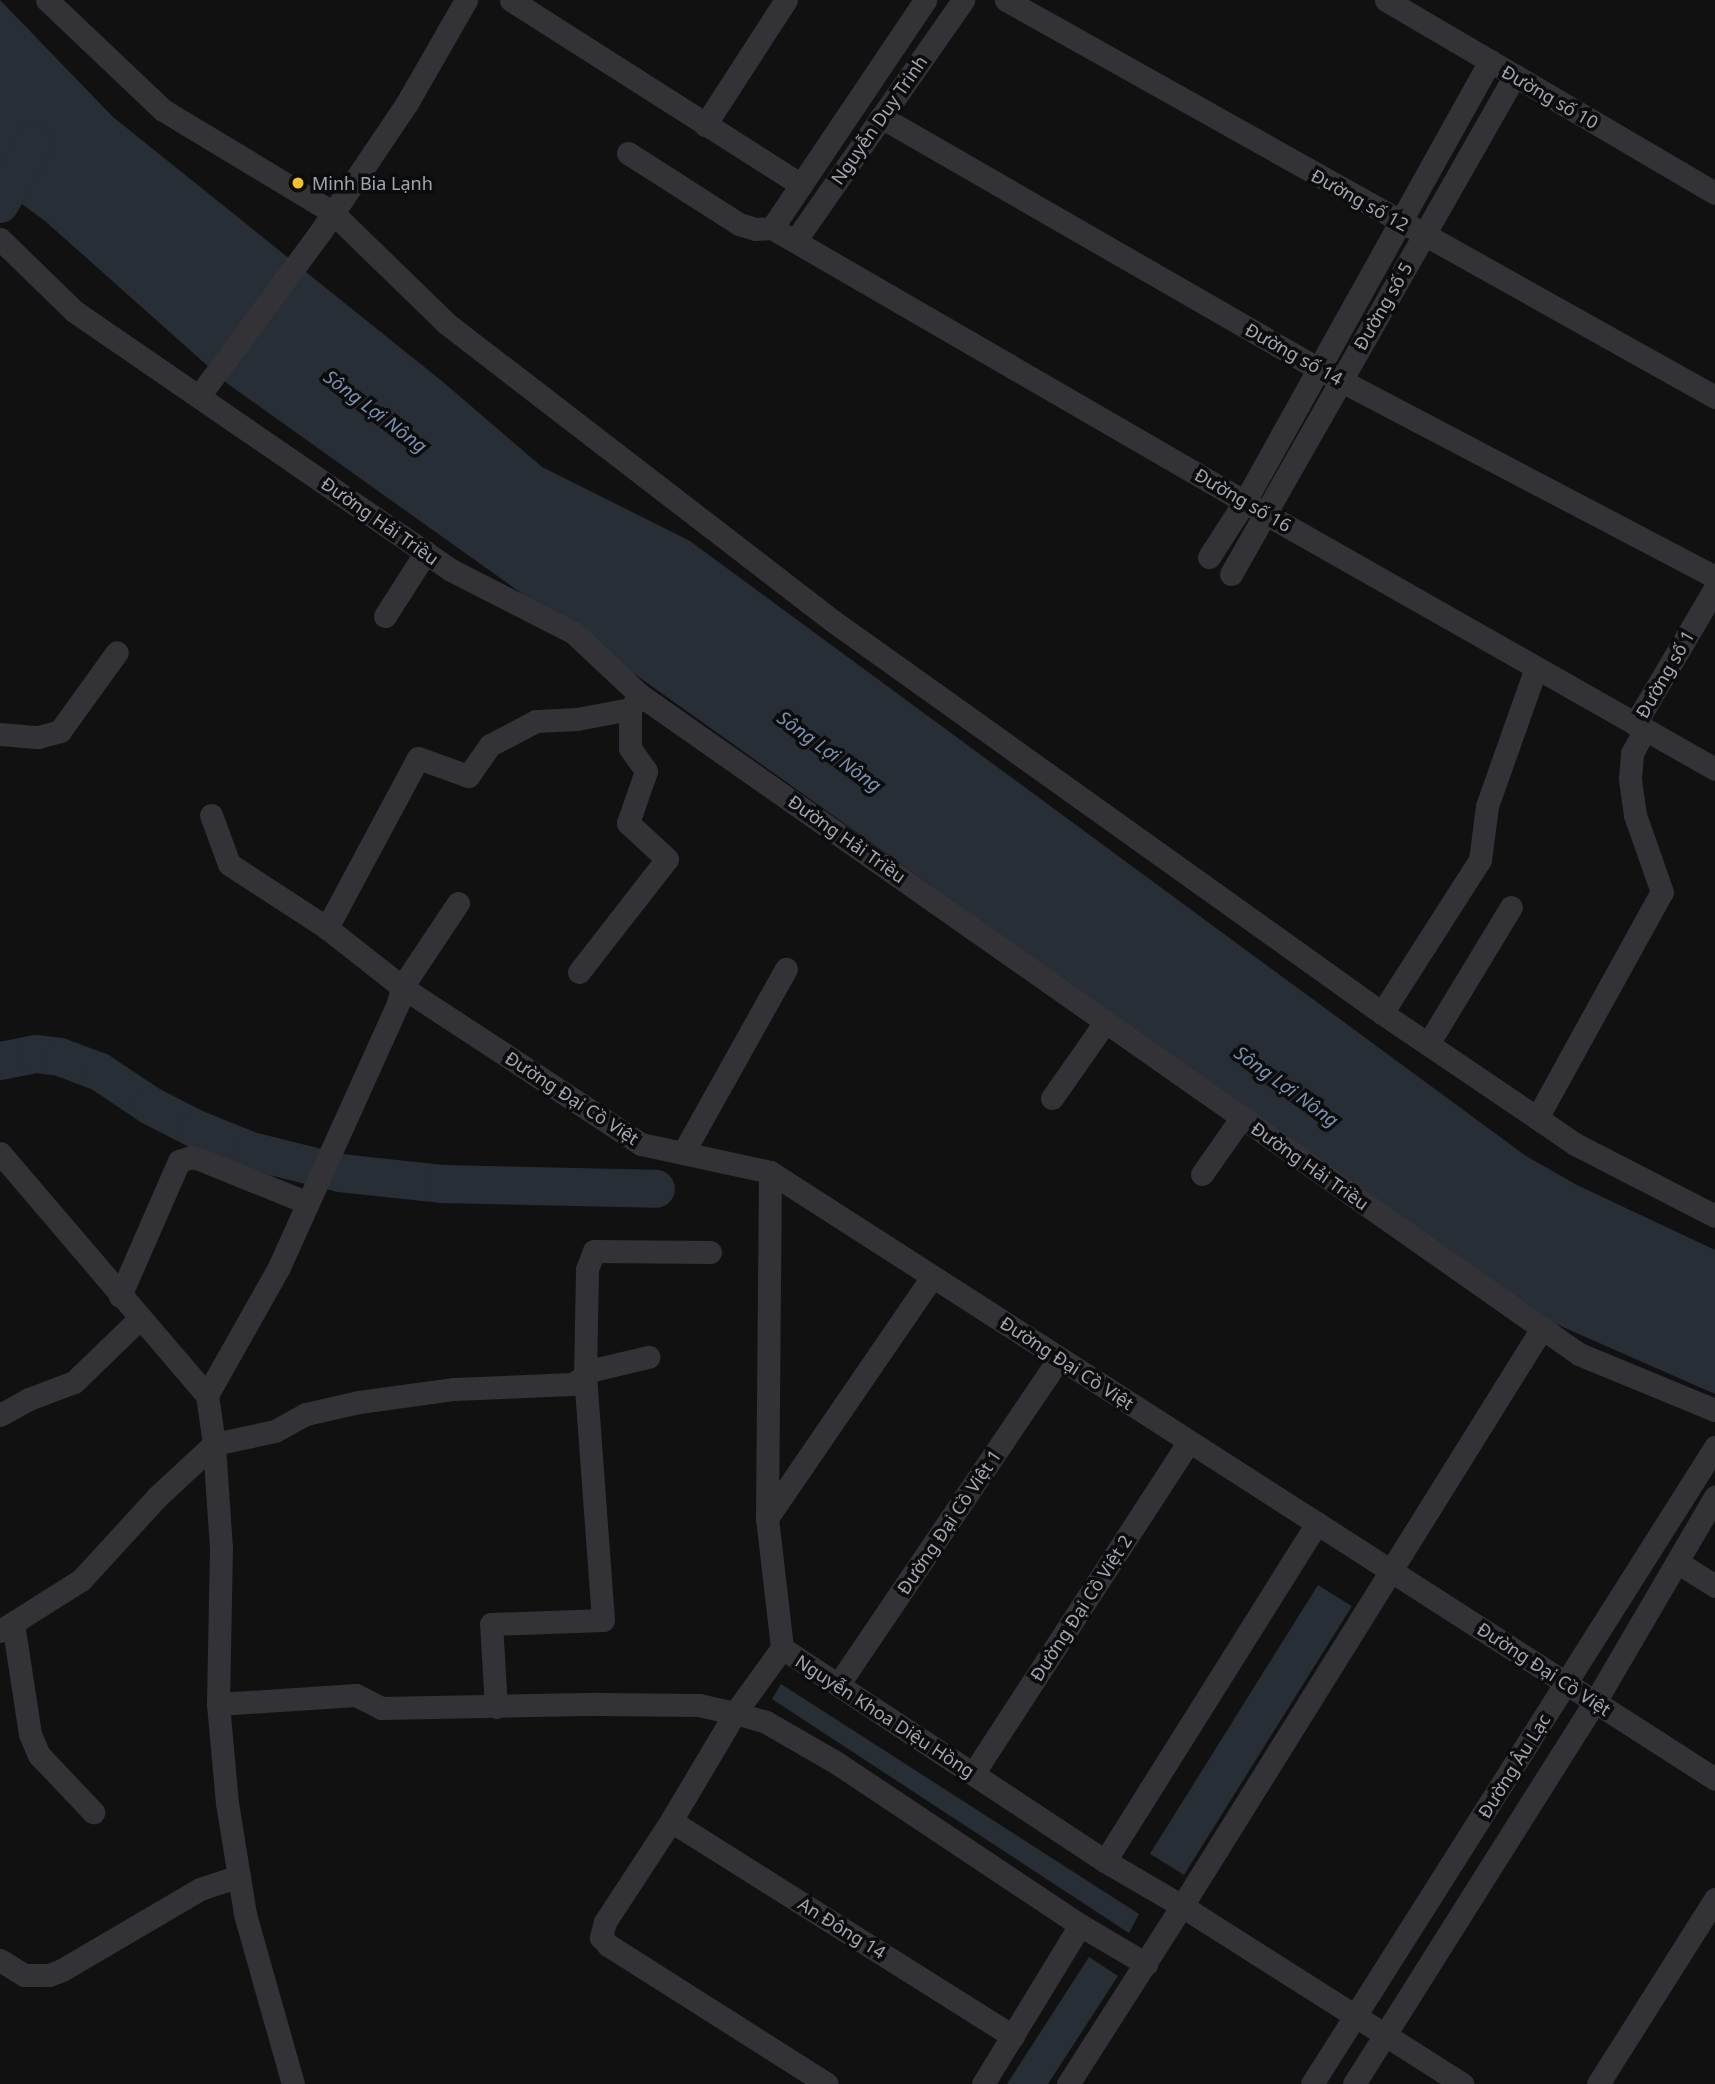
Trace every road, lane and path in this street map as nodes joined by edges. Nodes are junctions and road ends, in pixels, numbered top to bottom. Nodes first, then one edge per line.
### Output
1 (47, 0) edge
2 (466, 0) edge
3 (511, 0) edge
4 (786, 0) edge
5 (925, 0) edge
6 (963, 0) edge
7 (1006, 0) edge
8 (1386, 0) edge
9 (1490, 61) junction
10 (1515, 75) junction
11 (881, 117) junction
12 (705, 125) junction
13 (628, 153) dead end
14 (801, 185) junction
15 (1715, 193) edge
16 (326, 221) junction
17 (1400, 223) junction
18 (772, 228) junction
19 (1423, 236) junction
20 (1, 239) edge
21 (794, 241) junction
22 (1317, 368) junction
23 (1341, 380) junction
24 (199, 396) junction
25 (1715, 397) edge
26 (1245, 501) junction
27 (1266, 514) junction
28 (426, 552) junction
29 (1209, 557) dead end
30 (1231, 574) dead end
31 (1715, 578) edge
32 (1715, 587) edge
33 (385, 616) dead end
34 (117, 652) dead end
35 (1536, 668) junction
36 (635, 702) junction
37 (1640, 727) junction
38 (0, 734) edge
39 (1715, 769) edge
40 (211, 815) dead end
41 (458, 903) dead end
42 (1511, 907) dead end
43 (327, 928) junction
44 (786, 969) dead end
45 (579, 972) dead end
46 (402, 987) junction
47 (1382, 1013) junction
48 (1106, 1021) junction
49 (1427, 1044) junction
50 (1052, 1098) dead end
51 (1242, 1117) junction
52 (1537, 1118) junction
53 (0, 1153) edge
54 (683, 1153) junction
55 (769, 1172) junction
56 (1202, 1174) dead end
57 (311, 1196) junction
58 (1715, 1216) edge
59 (710, 1252) dead end
60 (932, 1277) junction
61 (120, 1296) junction
62 (139, 1319) junction
63 (1542, 1328) junction
64 (648, 1357) dead end
65 (1059, 1358) junction
66 (585, 1376) junction
67 (207, 1395) junction
68 (1715, 1410) edge
69 (0, 1415) edge
70 (1189, 1442) junction
71 (214, 1444) junction
72 (1715, 1447) edge
73 (1715, 1497) edge
74 (767, 1518) junction
75 (1317, 1523) junction
76 (1677, 1562) junction
77 (1392, 1571) junction
78 (1715, 1586) edge
79 (6, 1627) edge
80 (782, 1648) junction
81 (1566, 1683) junction
82 (838, 1685) junction
83 (1595, 1702) junction
84 (218, 1704) junction
85 (496, 1707) junction
86 (735, 1713) junction
87 (973, 1774) junction
88 (1715, 1779) edge
89 (93, 1812) dead end
90 (671, 1821) junction
91 (1105, 1861) junction
92 (239, 1876) junction
93 (1715, 1899) edge
94 (1182, 1906) junction
95 (1080, 1926) junction
96 (0, 1960) edge
97 (1146, 1964) junction
98 (1354, 2018) junction
99 (1387, 2035) junction
100 (1013, 2036) junction
101 (293, 2084) edge
102 (827, 2084) edge
103 (983, 2084) edge
104 (1068, 2084) edge
105 (1311, 2084) edge
106 (1354, 2084) edge
107 (1462, 2084) edge
108 (1598, 2084) edge

1 - 16 street
2 - 16 street
3 - 12 street
4 - 12 street
5 - 14 street, Nguyễn Duy Trinh
6 - 11 street, Nguyễn Duy Trinh
7 - 17 street, Đường số 12
8 - 9 street, Đường số 10
9 - 10 street, Đường số 10
9 - 17 street, Đường số 5
10 - 15 street, Đường số 10
10 - 19 street, Đường số 5
11 - 21 street, Nguyễn Duy Trinh
11 - 22 street, Đường số 14
12 - 14 street
13 - 18 street
14 - 18 street, Nguyễn Duy Trinh
16 - 24 street
16 - 47 street
17 - 19 street, Đường số 12
17 - 22 street, Đường số 5
18 - 21 street, Đường số 16
19 - 23 street, Đường số 5
19 - 25 street, Đường số 12
20 - 24 street, Đường Hải Triều
21 - 26 street, Đường số 16
22 - 23 street, Đường số 14
22 - 26 street, Đường số 5
23 - 27 street, Đường số 5
23 - 31 street, Đường số 14
24 - 28 street, Đường Hải Triều
26 - 27 street, Đường số 16
26 - 29 street, Đường số 5
27 - 30 street, Đường số 5
27 - 35 street, Đường số 16
28 - 33 street
28 - 36 street, Đường Hải Triều
32 - 37 street, Đường số 1
34 - 38 street
35 - 37 street, Đường số 16
35 - 47 street
36 - 43 street
36 - 45 street
36 - 48 street, Đường Hải Triều
37 - 39 street, Đường số 16
37 - 52 street, Đường số 1
40 - 43 street, Đường Đại Cồ Việt
41 - 46 street
42 - 49 street
43 - 46 street, Đường Đại Cồ Việt
44 - 54 street
46 - 54 street, Đường Đại Cồ Việt
46 - 57 street
47 - 49 street
48 - 50 street
48 - 51 street, Đường Hải Triều
49 - 52 street
51 - 56 street
51 - 63 street, Đường Hải Triều
52 - 58 street
53 - 61 street
54 - 55 street, Đường Đại Cồ Việt
55 - 60 street, Đường Đại Cồ Việt
55 - 74 street, Nguyễn Khoa Diệu Hồng
57 - 61 street
57 - 67 street
59 - 66 street
60 - 65 street, Đường Đại Cồ Việt
60 - 74 street
61 - 62 street
62 - 67 street
62 - 69 street
63 - 68 street, Đường Hải Triều
63 - 77 street
64 - 66 street
65 - 70 street, Đường Đại Cồ Việt
65 - 82 street, Đường Đại Cồ Việt 1
66 - 71 street
66 - 85 street
67 - 71 street
70 - 75 street, Đường Đại Cồ Việt
70 - 87 street, Đường Đại Cồ Việt 2
71 - 79 street
71 - 84 street
72 - 81 street, Đường Âu Lạc
73 - 76 street, Đường Âu Lạc
74 - 80 street, Nguyễn Khoa Diệu Hồng
75 - 77 street, Đường Đại Cồ Việt
75 - 91 street
76 - 78 street
76 - 83 street, Đường Âu Lạc
77 - 81 street, Đường Đại Cồ Việt
77 - 94 street
79 - 89 street
80 - 82 street, Nguyễn Khoa Diệu Hồng
80 - 86 street
81 - 83 street, Đường Đại Cồ Việt
81 - 98 street, Đường Âu Lạc
82 - 87 street, Nguyễn Khoa Diệu Hồng
83 - 88 street, Đường Đại Cồ Việt
83 - 99 street, Đường Âu Lạc
84 - 85 street
84 - 92 street
85 - 86 street
86 - 90 street
86 - 95 street
87 - 91 street, Nguyễn Khoa Diệu Hồng
90 - 100 street, An Đông 14
90 - 102 street
91 - 94 street, Nguyễn Khoa Diệu Hồng
92 - 96 street
92 - 101 street
93 - 108 street
94 - 97 street
94 - 98 street, Nguyễn Khoa Diệu Hồng
95 - 97 street
95 - 100 street
97 - 104 street
98 - 99 street, Nguyễn Khoa Diệu Hồng
98 - 105 street, Đường Âu Lạc
99 - 106 street, Đường Âu Lạc
99 - 107 street, Nguyễn Khoa Diệu Hồng
100 - 103 street

